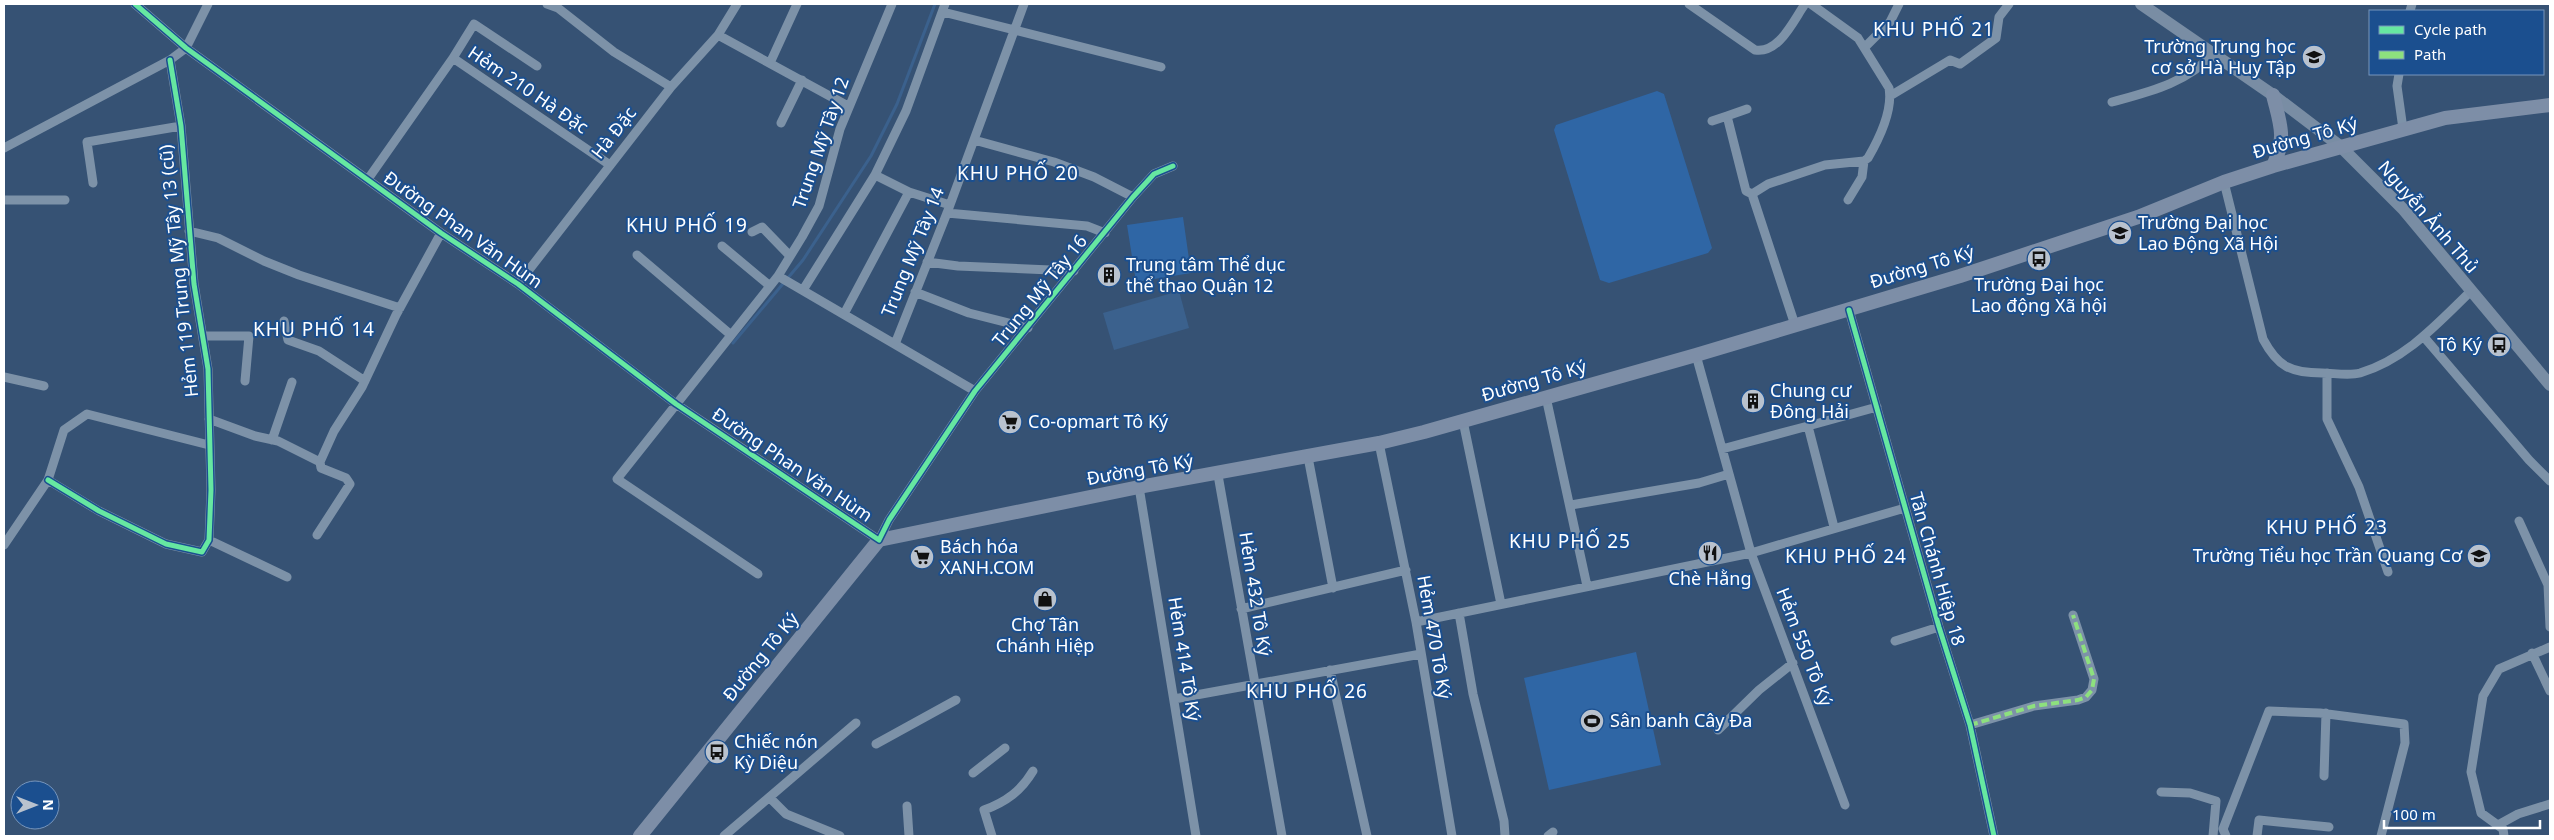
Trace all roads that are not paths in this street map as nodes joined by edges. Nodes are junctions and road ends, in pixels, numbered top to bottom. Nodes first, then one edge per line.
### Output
1 (135, 4) edge
2 (208, 4) edge
3 (547, 4) edge
4 (737, 4) edge
5 (797, 4) edge
6 (892, 4) edge
7 (1024, 4) edge
8 (1689, 4) edge
9 (1805, 4) edge
10 (1811, 4) edge
11 (1900, 4) edge
12 (2009, 4) edge
13 (2141, 4) edge
14 (944, 8) edge
15 (1015, 30) junction
16 (718, 36) junction
17 (1865, 47) junction
18 (186, 48) junction
19 (2213, 54) junction
20 (454, 58) junction
21 (170, 60) junction
22 (770, 63) junction
23 (537, 66) dead end
24 (1161, 67) dead end
25 (2399, 75) edge
26 (802, 80) junction
27 (671, 88) junction
28 (2273, 95) junction
29 (1890, 96) junction
30 (2112, 102) dead end
31 (848, 106) junction
32 (2550, 106) edge
33 (1747, 110) dead end
34 (1727, 116) junction
35 (1712, 121) dead end
36 (781, 123) dead end
37 (180, 126) junction
38 (2403, 129) junction
39 (974, 140) junction
40 (2340, 146) junction
41 (4, 148) edge
42 (1864, 161) junction
43 (610, 165) junction
44 (1173, 166) dead end
45 (2273, 166) junction
46 (875, 175) junction
47 (368, 179) junction
48 (2224, 182) junction
49 (93, 183) dead end
50 (908, 192) junction
51 (1752, 194) junction
52 (1134, 198) junction
53 (4, 200) edge
54 (65, 200) dead end
55 (1848, 200) dead end
56 (948, 209) junction
57 (189, 231) junction
58 (752, 232) dead end
59 (440, 233) junction
60 (1105, 233) junction
61 (722, 246) dead end
62 (637, 255) dead end
63 (790, 256) junction
64 (927, 262) junction
65 (1074, 271) junction
66 (780, 277) junction
67 (518, 284) junction
68 (770, 286) junction
69 (803, 290) junction
70 (915, 292) junction
71 (2470, 292) junction
72 (400, 308) junction
73 (1849, 310) junction
74 (844, 314) junction
75 (284, 321) dead end
76 (1795, 325) junction
77 (1028, 328) junction
78 (731, 335) junction
79 (204, 336) junction
80 (2424, 337) junction
81 (894, 344) junction
82 (1696, 355) junction
83 (2327, 373) junction
84 (4, 377) edge
85 (245, 381) dead end
86 (365, 381) junction
87 (292, 382) dead end
88 (2550, 385) edge
89 (44, 386) dead end
90 (975, 391) junction
91 (1546, 398) junction
92 (676, 404) junction
93 (1877, 407) junction
94 (209, 419) junction
95 (1464, 421) junction
96 (1808, 426) junction
97 (272, 440) junction
98 (1379, 443) junction
99 (209, 445) junction
100 (1722, 449) junction
101 (1308, 457) junction
102 (320, 462) junction
103 (1729, 474) junction
104 (1218, 475) junction
105 (48, 480) junction
106 (2550, 481) edge
107 (1140, 488) junction
108 (1571, 505) junction
109 (1905, 508) junction
110 (2519, 521) dead end
111 (1834, 527) junction
112 (317, 535) dead end
113 (209, 540) junction
114 (879, 540) junction
115 (4, 544) edge
116 (1751, 553) junction
117 (1406, 570) junction
118 (2388, 572) dead end
119 (758, 574) dead end
120 (287, 577) dead end
121 (1587, 586) junction
122 (1332, 588) junction
123 (1500, 604) junction
124 (1241, 609) junction
125 (1459, 613) junction
126 (2073, 614) dead end
127 (1416, 622) junction
128 (2550, 627) edge
129 (1939, 628) junction
130 (1895, 641) dead end
131 (2550, 647) edge
132 (2532, 653) junction
133 (1421, 654) junction
134 (1793, 663) junction
135 (1330, 670) junction
136 (1253, 684) junction
137 (2550, 691) edge
138 (1174, 699) junction
139 (956, 700) dead end
140 (2326, 713) junction
141 (856, 724) dead end
142 (1970, 725) junction
143 (1718, 730) dead end
144 (876, 744) dead end
145 (1005, 748) dead end
146 (1033, 771) dead end
147 (972, 773) dead end
148 (2324, 776) dead end
149 (2161, 792) dead end
150 (770, 798) junction
151 (2550, 804) edge
152 (1844, 805) dead end
153 (907, 806) dead end
154 (2498, 825) junction
155 (2329, 827) dead end
156 (640, 836) edge
157 (724, 836) edge
158 (840, 836) edge
159 (909, 836) edge
160 (992, 836) edge
161 (1196, 836) edge
162 (1282, 836) edge
163 (1367, 836) edge
164 (1452, 836) edge
165 (1505, 836) edge
166 (1994, 836) edge
167 (2213, 836) edge
168 (2226, 836) edge
169 (2257, 836) edge
170 (2381, 836) edge
171 (2504, 836) edge

1 - 18 street, Đường Phan Văn Hùm
2 - 18 street
3 - 27 street
4 - 16 street, Hà Đặc
5 - 22 street
6 - 31 street, Trung Mỹ Tây 12
7 - 15 street, Trung Mỹ Tây 14
8 - 9 street
10 - 17 street
11 - 17 street
12 - 29 street
13 - 19 main road, Nguyễn Ảnh Thủ
14 - 15 street
14 - 46 street
15 - 24 street
15 - 39 street, Trung Mỹ Tây 14
16 - 22 street
16 - 27 street, Hà Đặc
17 - 29 street
18 - 21 street
18 - 47 street, Đường Phan Văn Hùm
19 - 28 main road, Nguyễn Ảnh Thủ
19 - 30 street
20 - 23 street, Hẻm 210 Hà Đặc
20 - 43 street, Hẻm 210 Hà Đặc
20 - 47 street
21 - 37 street, Hẻm 119 Trung Mỹ Tây 13 (cũ)
21 - 41 street
22 - 26 street
25 - 38 street
26 - 31 street
26 - 36 street
27 - 43 street, Hà Đặc
28 - 40 main road, Nguyễn Ảnh Thủ
28 - 45 main road
29 - 42 street
31 - 63 street, Trung Mỹ Tây 12
32 - 38 main road, Đường Tô Ký
33 - 34 street
34 - 35 street
34 - 51 street
37 - 49 street
37 - 57 street, Hẻm 119 Trung Mỹ Tây 13 (cũ)
38 - 40 main road, Đường Tô Ký
39 - 52 street
39 - 56 street, Trung Mỹ Tây 14
40 - 45 main road, Đường Tô Ký
40 - 71 main road, Nguyễn Ảnh Thủ
42 - 51 street
42 - 55 street
43 - 67 street, Hà Đặc
44 - 52 street, Trung Mỹ Tây 16
45 - 48 main road, Đường Tô Ký
46 - 50 street
46 - 69 street
47 - 59 street, Đường Phan Văn Hùm
48 - 73 main road, Đường Tô Ký
48 - 83 street
50 - 56 street
50 - 74 street
51 - 76 street
52 - 60 street, Trung Mỹ Tây 16
53 - 54 street
56 - 60 street
56 - 64 street, Trung Mỹ Tây 14
57 - 72 street
57 - 79 street, Hẻm 119 Trung Mỹ Tây 13 (cũ)
58 - 63 street
59 - 67 street, Đường Phan Văn Hùm
59 - 72 street
60 - 65 street, Trung Mỹ Tây 16
61 - 68 street
62 - 78 street
63 - 66 street, Trung Mỹ Tây 12
64 - 65 street
64 - 70 street, Trung Mỹ Tây 14
65 - 77 street, Trung Mỹ Tây 16
66 - 68 street, Trung Mỹ Tây 12
66 - 69 street
67 - 92 street, Đường Phan Văn Hùm
68 - 78 street, Trung Mỹ Tây 12
69 - 74 street
70 - 77 street
70 - 81 street, Trung Mỹ Tây 14
71 - 80 street
71 - 88 main road, Nguyễn Ảnh Thủ
72 - 86 street
73 - 76 main road, Đường Tô Ký
73 - 93 street, Tân Chánh Hiệp 18
74 - 81 street
75 - 86 street
76 - 82 main road, Đường Tô Ký
77 - 90 street, Trung Mỹ Tây 16
78 - 92 street, Trung Mỹ Tây 12
79 - 85 street
79 - 94 street, Hẻm 119 Trung Mỹ Tây 13 (cũ)
80 - 83 street
80 - 106 street
81 - 90 street
82 - 91 main road, Đường Tô Ký
82 - 100 street, Hẻm 550 Tô Ký
83 - 118 street
84 - 89 street
86 - 102 street
87 - 97 street
90 - 114 street, Trung Mỹ Tây 16
91 - 95 main road, Đường Tô Ký
91 - 108 street
92 - 114 street, Đường Phan Văn Hùm
92 - 119 street, Trung Mỹ Tây 12
93 - 96 street
93 - 109 street, Tân Chánh Hiệp 18
94 - 97 street
94 - 99 street, Hẻm 119 Trung Mỹ Tây 13 (cũ)
95 - 98 main road, Đường Tô Ký
95 - 123 street
96 - 100 street
96 - 111 street
97 - 102 street
98 - 101 main road, Đường Tô Ký
98 - 117 street, Hẻm 470 Tô Ký
99 - 105 street
99 - 113 street, Hẻm 119 Trung Mỹ Tây 13 (cũ)
100 - 103 street, Hẻm 550 Tô Ký
101 - 104 main road, Đường Tô Ký
101 - 122 street
102 - 112 street
103 - 108 street
103 - 116 street, Hẻm 550 Tô Ký
104 - 107 main road, Đường Tô Ký
104 - 124 street, Hẻm 432 Tô Ký
105 - 113 street
105 - 115 street
107 - 114 main road, Đường Tô Ký
107 - 138 street, Hẻm 414 Tô Ký
108 - 121 street
109 - 111 street
109 - 129 street, Tân Chánh Hiệp 18
110 - 128 street
111 - 116 street
113 - 120 street
114 - 156 main road, Đường Tô Ký
116 - 121 street
116 - 134 street, Hẻm 550 Tô Ký
117 - 122 street
117 - 127 street, Hẻm 470 Tô Ký
121 - 123 street
122 - 124 street
123 - 125 street
124 - 136 street, Hẻm 432 Tô Ký
125 - 127 street
125 - 165 street
126 - 142 street
127 - 133 street, Hẻm 470 Tô Ký
129 - 130 street
129 - 142 street, Tân Chánh Hiệp 18
131 - 132 street
132 - 137 street
132 - 154 street
133 - 135 street
133 - 164 street, Hẻm 470 Tô Ký
134 - 143 street
134 - 152 street, Hẻm 550 Tô Ký
135 - 136 street
135 - 163 street
136 - 138 street
136 - 162 street, Hẻm 432 Tô Ký
138 - 161 street, Hẻm 414 Tô Ký
139 - 144 street
140 - 148 street
140 - 168 street
140 - 170 street
141 - 150 street
142 - 166 street, Tân Chánh Hiệp 18
145 - 147 street
146 - 160 street
149 - 167 street
150 - 157 street
150 - 158 street
151 - 154 street
153 - 159 street
154 - 171 street
155 - 169 street

